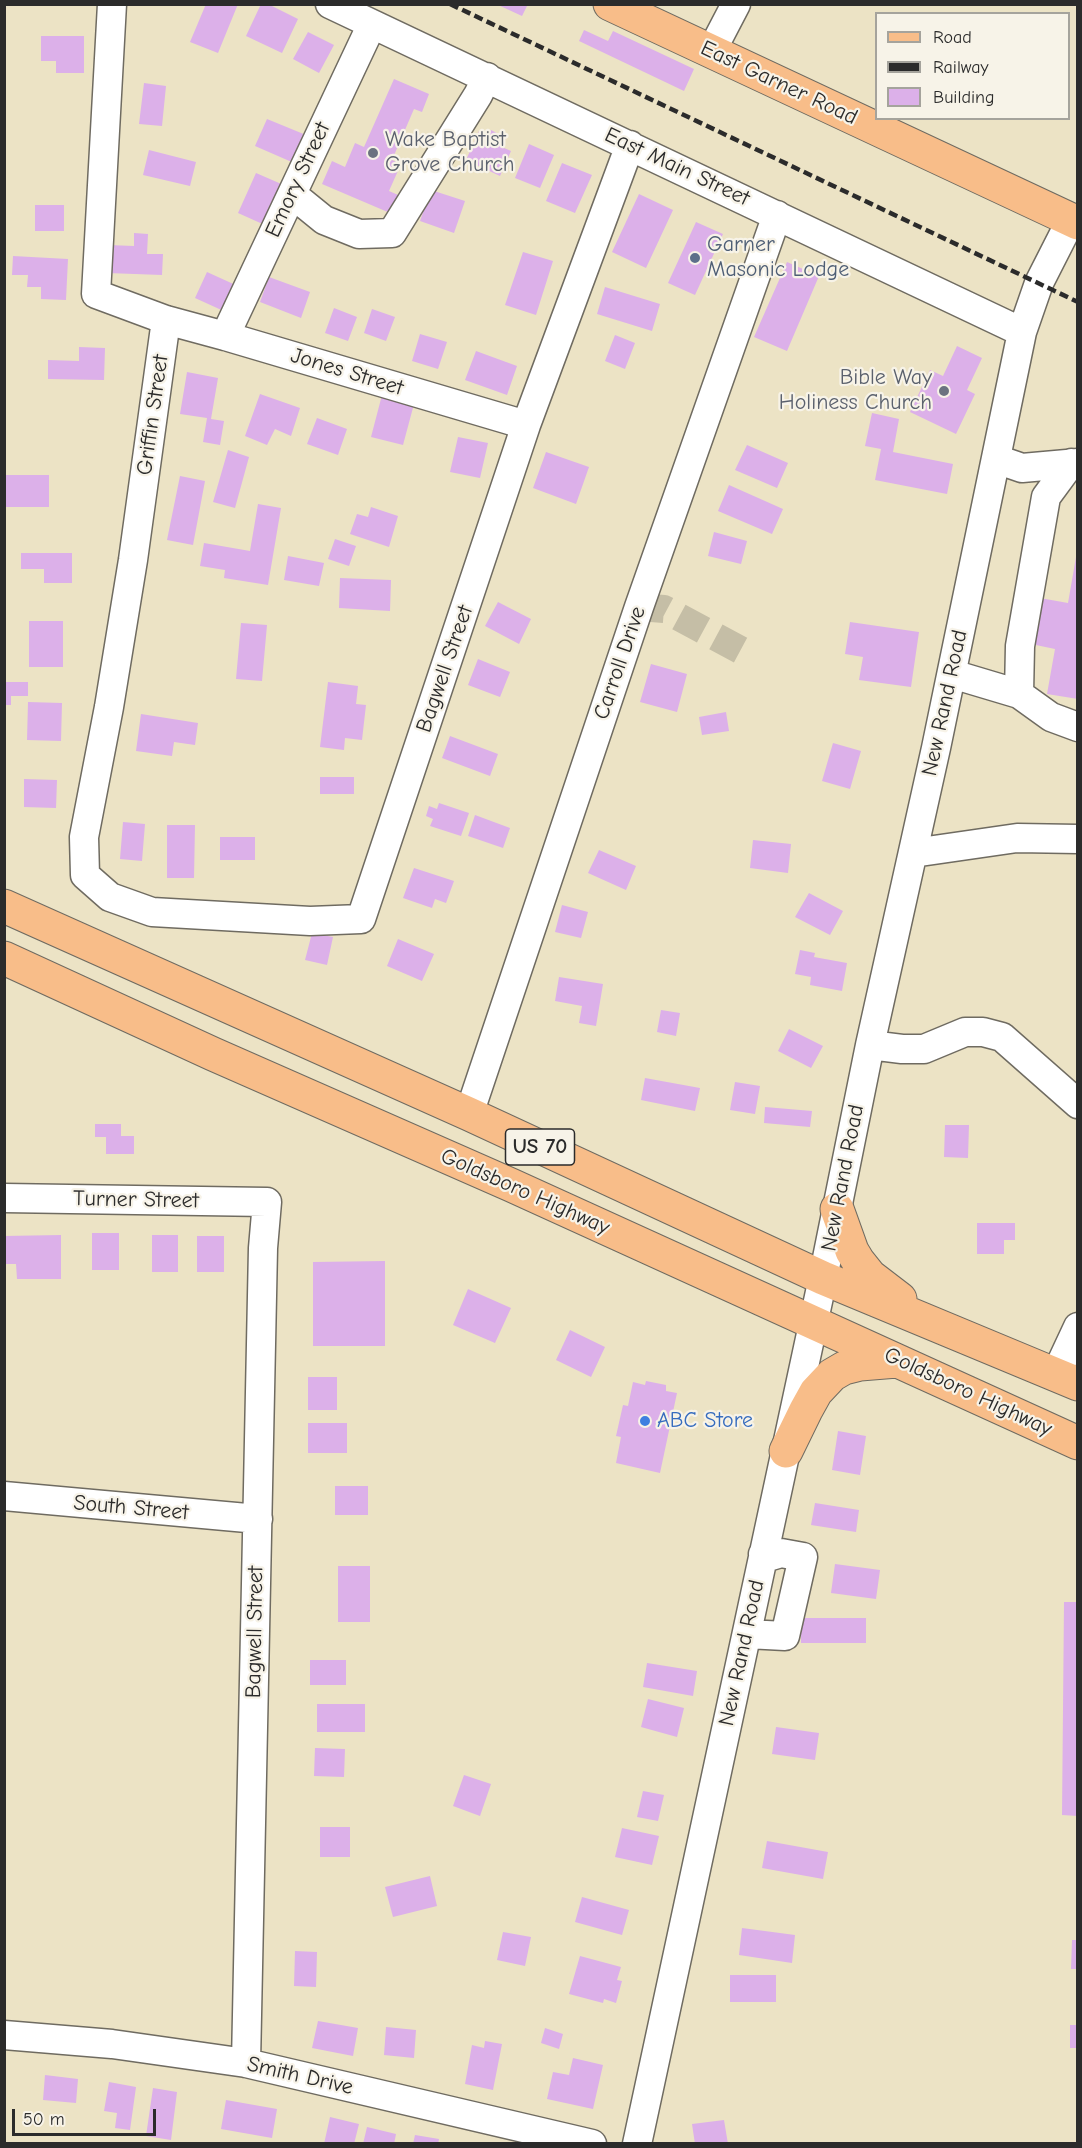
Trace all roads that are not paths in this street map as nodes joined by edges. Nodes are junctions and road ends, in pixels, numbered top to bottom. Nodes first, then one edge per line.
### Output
1 (112, 4) edge
2 (330, 4) edge
3 (610, 4) edge
4 (736, 4) edge
5 (372, 24) junction
6 (711, 52) junction
7 (487, 77) junction
8 (630, 145) junction
9 (292, 194) junction
10 (777, 214) junction
11 (1074, 221) edge
12 (166, 320) junction
13 (1022, 332) junction
14 (225, 336) junction
15 (526, 425) junction
16 (1074, 463) edge
17 (1009, 464) junction
18 (1046, 497) junction
19 (953, 666) junction
20 (1019, 694) junction
21 (1077, 727) edge
22 (1077, 839) edge
23 (913, 853) junction
24 (85, 870) joint
25 (4, 906) edge
26 (4, 958) edge
27 (870, 1046) junction
28 (1077, 1104) edge
29 (469, 1114) junction
30 (4, 1198) edge
31 (267, 1202) joint
32 (837, 1209) junction
33 (823, 1278) junction
34 (813, 1322) junction
35 (933, 1323) junction
36 (1077, 1327) edge
37 (899, 1361) junction
38 (1067, 1379) edge
39 (1077, 1443) edge
40 (786, 1452) junction
41 (4, 1496) edge
42 (258, 1519) junction
43 (763, 1554) junction
44 (754, 1596) junction
45 (792, 1603) junction
46 (747, 1634) junction
47 (4, 2036) edge
48 (246, 2063) junction
49 (592, 2144) edge
50 (637, 2144) edge

1 - 12 street
2 - 5 street, East Main Street
3 - 6 main road, East Garner Road
4 - 6 street
5 - 7 street, East Main Street
5 - 9 street, Emory Street
6 - 11 main road, East Garner Road
7 - 8 street, East Main Street
7 - 9 street
8 - 10 street, East Main Street
8 - 15 street, Bagwell Street
9 - 14 street, Emory Street
10 - 13 street, East Main Street
10 - 29 street, Carroll Drive
11 - 13 street, New Rand Road
12 - 14 street, Jones Street
12 - 24 street, Griffin Street
13 - 17 street, New Rand Road
14 - 15 street, Jones Street
15 - 24 street, Bagwell Street
16 - 17 street
16 - 18 street
17 - 18 street
17 - 19 street, New Rand Road
18 - 20 street
19 - 20 street
19 - 23 street, New Rand Road
20 - 21 street
22 - 23 street
23 - 27 street, New Rand Road
25 - 29 main road, Goldsboro Highway / US 70
26 - 34 main road, Goldsboro Highway / US 70
27 - 28 street
27 - 32 street, New Rand Road
29 - 33 main road, Goldsboro Highway / US 70
30 - 31 street, Turner Street
31 - 42 street, Bagwell Street
32 - 33 street, New Rand Road
32 - 35 main road
33 - 34 street, New Rand Road
33 - 35 main road, Goldsboro Highway / US 70
34 - 37 main road, Goldsboro Highway / US 70
34 - 40 street, New Rand Road
35 - 38 main road, Goldsboro Highway / US 70
36 - 38 street
37 - 39 main road, Goldsboro Highway / US 70
37 - 40 main road
40 - 43 street, New Rand Road
41 - 42 street, South Street
42 - 48 street, Bagwell Street
43 - 44 street, New Rand Road
43 - 45 street
44 - 45 street
44 - 46 street, New Rand Road
45 - 46 street
46 - 50 street, New Rand Road
47 - 48 street, Smith Drive
48 - 49 street, Smith Drive

